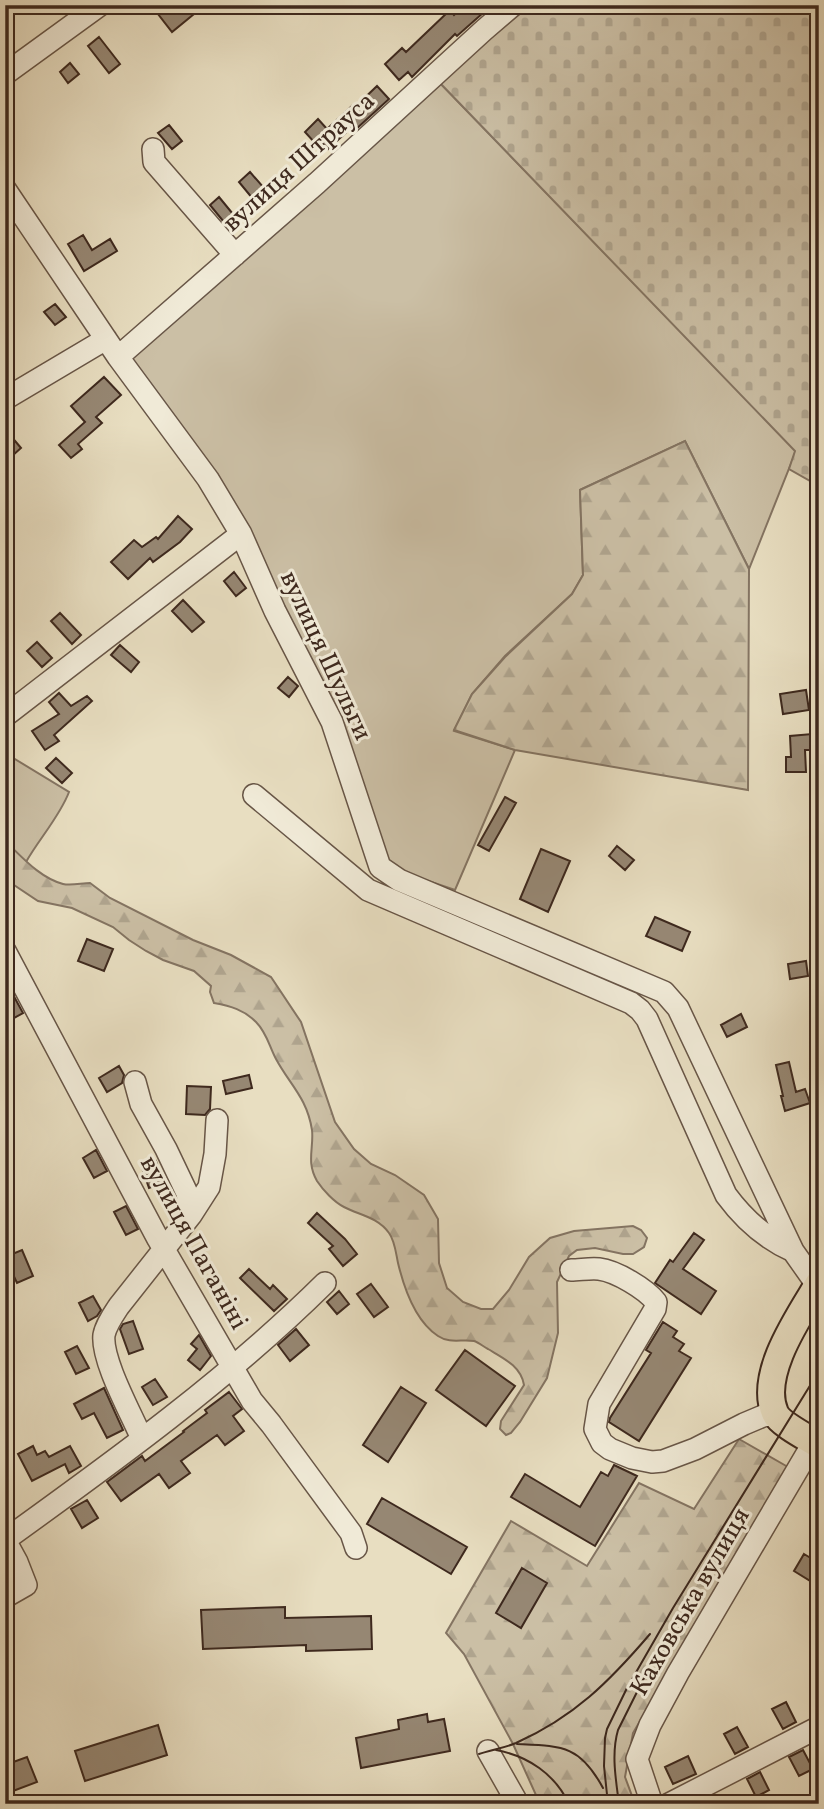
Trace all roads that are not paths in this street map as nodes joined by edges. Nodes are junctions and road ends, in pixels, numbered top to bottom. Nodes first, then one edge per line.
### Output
1 (100, 5) edge
2 (513, 5) edge
3 (5, 74) edge
4 (153, 149) dead end
5 (5, 189) edge
6 (234, 255) junction
7 (112, 348) junction
8 (5, 399) edge
9 (241, 534) junction
10 (5, 716) edge
11 (254, 795) dead end
12 (5, 951) edge
13 (135, 1082) dead end
14 (217, 1121) dead end
15 (191, 1215) junction
16 (164, 1249) junction
17 (793, 1251) junction
18 (571, 1270) dead end
19 (325, 1283) dead end
20 (818, 1284) edge
21 (232, 1366) junction
22 (779, 1417) junction
23 (142, 1439) junction
24 (817, 1440) edge
25 (5, 1540) edge
26 (356, 1548) dead end
27 (5, 1597) edge
28 (819, 1727) edge
29 (488, 1751) dead end
30 (518, 1804) edge
31 (652, 1804) edge
32 (669, 1804) edge

1 - 3 street
2 - 6 street, вулиця Штрауса
4 - 6 street
5 - 7 street, вулиця Шульги
6 - 7 street, вулиця Штрауса
7 - 8 street, вулиця Штрауса
7 - 9 street, вулиця Шульги
9 - 10 street
9 - 17 street, вулиця Шульги
11 - 17 street
12 - 16 street, вулиця Паганіні
13 - 15 street
14 - 15 street
15 - 16 street
16 - 21 street, вулиця Паганіні
16 - 23 street
17 - 20 street, вулиця Шульги
18 - 22 street
19 - 21 street
20 - 22 main road
21 - 23 street
21 - 26 street, вулиця Паганіні
22 - 24 main road
23 - 25 street
24 - 31 street, Каховська вулиця
25 - 27 street
28 - 32 street
29 - 30 street

